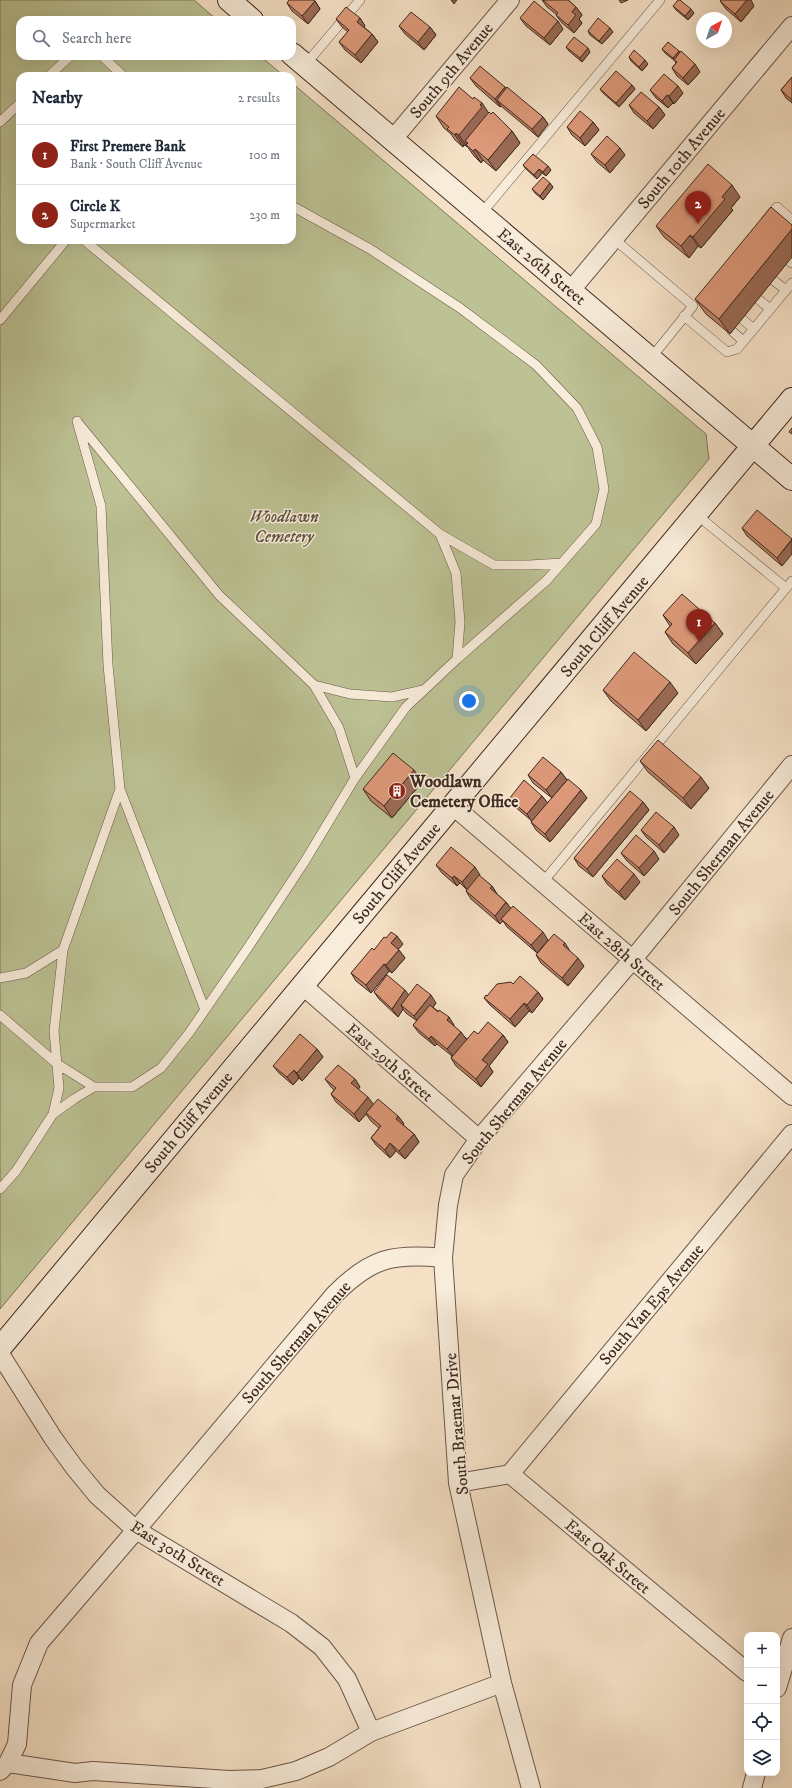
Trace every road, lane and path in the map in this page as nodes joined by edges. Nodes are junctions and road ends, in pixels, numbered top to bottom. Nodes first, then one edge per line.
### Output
1 (229, 0) edge
2 (360, 0) edge
3 (510, 0) edge
4 (660, 0) edge
5 (247, 16) edge
6 (792, 26) edge
7 (299, 59) edge
8 (66, 60) edge
9 (106, 60) edge
10 (53, 72) edge
11 (119, 72) edge
12 (16, 107) edge
13 (0, 122) edge
14 (393, 139) junction
15 (296, 208) edge
16 (481, 214) junction
17 (792, 220) edge
18 (759, 228) edge
19 (614, 239) junction
20 (63, 244) edge
21 (89, 244) edge
22 (774, 280) dead end
23 (792, 283) edge
24 (571, 290) junction
25 (786, 290) junction
26 (758, 299) dead end
27 (770, 310) junction
28 (684, 316) junction
29 (742, 319) dead end
30 (0, 320) edge
31 (754, 329) junction
32 (732, 331) dead end
33 (743, 341) junction
34 (651, 359) junction
35 (792, 399) edge
36 (754, 446) junction
37 (792, 479) edge
38 (696, 515) junction
39 (440, 534) junction
40 (562, 563) junction
41 (789, 584) edge
42 (457, 659) junction
43 (314, 685) junction
44 (425, 690) junction
45 (792, 765) edge
46 (355, 778) junction
47 (120, 788) junction
48 (452, 806) junction
49 (543, 882) junction
50 (62, 950) junction
51 (633, 959) junction
52 (0, 978) edge
53 (302, 985) junction
54 (205, 1010) junction
55 (1, 1016) edge
56 (56, 1063) junction
57 (94, 1087) junction
58 (792, 1096) edge
59 (53, 1114) junction
60 (792, 1134) edge
61 (479, 1138) junction
62 (0, 1190) edge
63 (443, 1258) junction
64 (0, 1348) edge
65 (0, 1354) edge
66 (510, 1474) junction
67 (458, 1483) junction
68 (136, 1530) junction
69 (792, 1638) edge
70 (744, 1669) edge
71 (780, 1678) edge
72 (502, 1683) junction
73 (371, 1732) junction
74 (4, 1767) edge
75 (755, 1776) edge
76 (530, 1788) edge
77 (752, 1788) edge

1 - 5 main road
2 - 7 lane
3 - 14 street, South 9th Avenue
4 - 16 lane
6 - 19 street, South 10th Avenue
7 - 14 main road, East 26th Street
8 - 10 lane
9 - 11 lane
12 - 13 lane
14 - 16 main road, East 26th Street
15 - 40 lane
16 - 24 main road, East 26th Street
17 - 18 lane
19 - 24 street, South 10th Avenue
19 - 28 lane
20 - 30 lane
21 - 39 lane
22 - 25 lane
23 - 25 lane
24 - 34 main road, East 26th Street
25 - 27 lane
26 - 27 lane
27 - 31 lane
28 - 33 lane
28 - 34 lane
29 - 31 lane
31 - 33 lane
32 - 33 lane
34 - 36 main road, East 26th Street
35 - 36 main road, South Cliff Avenue
36 - 37 main road, East 26th Street
36 - 38 main road, South Cliff Avenue
38 - 41 lane
38 - 48 main road, South Cliff Avenue
39 - 40 lane
39 - 42 lane
40 - 42 lane
41 - 49 lane
42 - 44 lane
43 - 44 lane
43 - 46 lane
43 - 47 lane
44 - 46 lane
45 - 51 street, South Sherman Avenue
46 - 54 lane
47 - 50 lane
47 - 54 lane
48 - 49 street, East 28th Street
48 - 53 main road, South Cliff Avenue
49 - 51 street, East 28th Street
50 - 52 lane
50 - 56 lane
51 - 58 street, East 28th Street
51 - 61 street, South Sherman Avenue
53 - 61 street, East 29th Street
53 - 64 main road, South Cliff Avenue
54 - 57 lane
55 - 56 lane
56 - 57 lane
56 - 59 lane
57 - 59 lane
59 - 62 lane
60 - 66 street, South Van Eps Avenue
61 - 63 street, South Sherman Avenue
63 - 67 street, South Braemar Drive
63 - 68 street, South Sherman Avenue
65 - 68 street, East 30th Street
66 - 67 street
66 - 70 street, East Oak Street
67 - 72 street, South Braemar Drive
68 - 73 street, East 30th Street
68 - 74 street, South Sherman Avenue
69 - 71 street
72 - 73 street
72 - 76 street, South Braemar Drive
73 - 74 street
75 - 77 street

